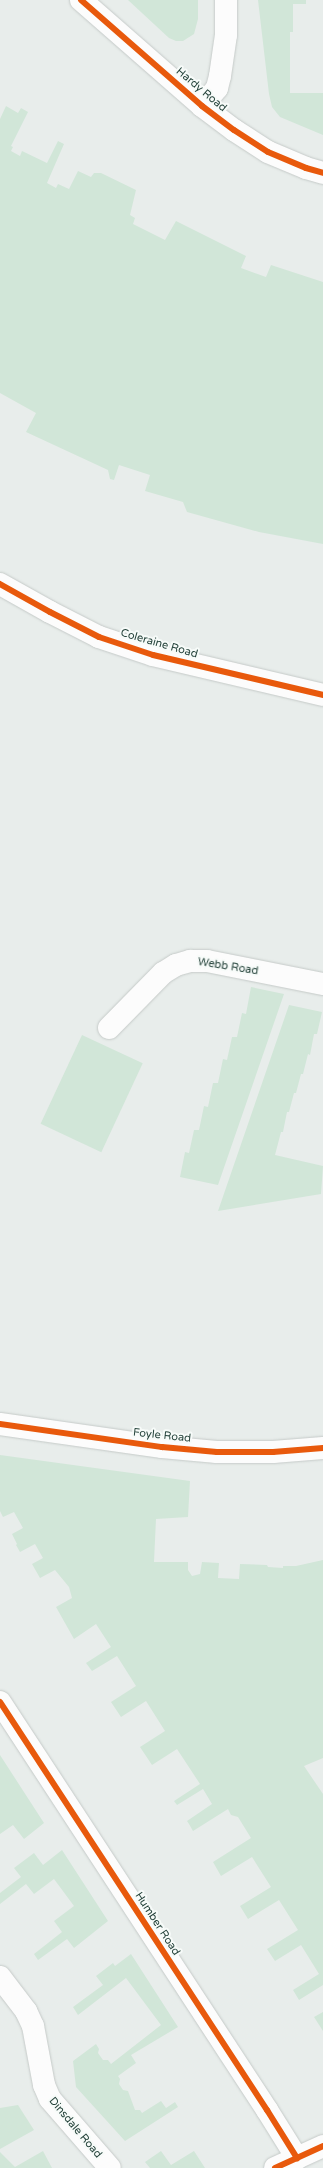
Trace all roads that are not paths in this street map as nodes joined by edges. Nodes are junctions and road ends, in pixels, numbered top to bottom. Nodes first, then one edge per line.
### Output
1 (81, 0) edge
2 (226, 0) edge
3 (202, 106) junction
4 (323, 173) edge
5 (0, 584) edge
6 (323, 695) edge
7 (323, 984) edge
8 (109, 1028) dead end
9 (0, 1424) edge
10 (323, 1448) edge
11 (0, 1702) edge
12 (0, 1977) edge
13 (323, 2146) edge
14 (297, 2158) junction
15 (110, 2168) edge
16 (275, 2168) edge

1 - 3 street, Hardy Road
2 - 3 street
3 - 4 street, Hardy Road
5 - 6 street, Coleraine Road
7 - 8 street, Webb Road
9 - 10 street, Foyle Road
11 - 14 street, Humber Road
12 - 15 street, Dinsdale Road
13 - 14 street
14 - 16 street

